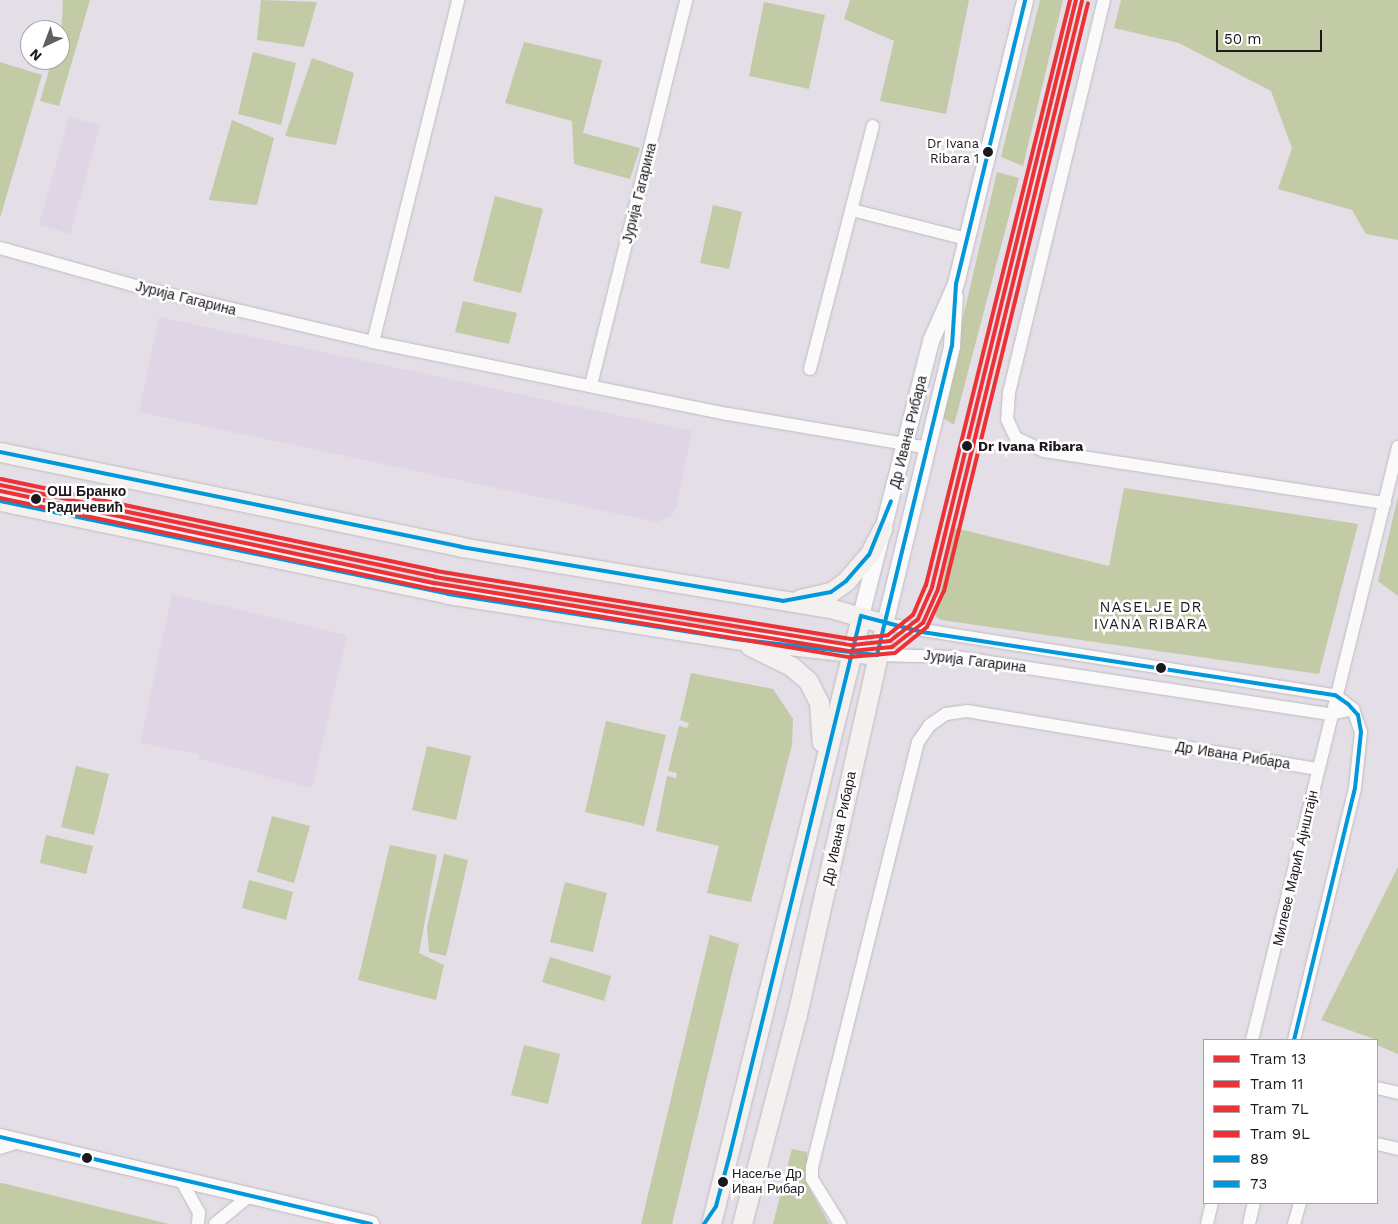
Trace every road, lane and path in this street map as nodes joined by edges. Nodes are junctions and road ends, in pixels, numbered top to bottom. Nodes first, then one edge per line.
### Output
1 (458, 0) edge
2 (686, 0) edge
3 (1025, 0) edge
4 (1104, 0) edge
5 (873, 126) dead end
6 (852, 210) junction
7 (967, 238) junction
8 (0, 248) edge
9 (956, 284) junction
10 (373, 342) junction
11 (810, 368) dead end
12 (591, 385) junction
13 (905, 443) junction
14 (1398, 447) edge
15 (928, 448) junction
16 (0, 452) edge
17 (1385, 503) junction
18 (6, 504) edge
19 (884, 528) junction
20 (783, 601) junction
21 (861, 616) junction
22 (885, 624) junction
23 (735, 639) junction
24 (850, 654) junction
25 (877, 655) junction
26 (1335, 695) junction
27 (1353, 709) junction
28 (1330, 714) junction
29 (823, 758) junction
30 (1318, 769) junction
31 (1252, 1039) edge
32 (1294, 1039) edge
33 (1378, 1088) edge
34 (1398, 1093) edge
35 (0, 1137) edge
36 (19, 1142) junction
37 (1378, 1144) edge
38 (0, 1148) edge
39 (1398, 1149) edge
40 (181, 1180) junction
41 (249, 1196) junction
42 (1212, 1204) edge
43 (1254, 1204) edge
44 (1300, 1204) edge
45 (716, 1206) junction
46 (198, 1224) edge
47 (215, 1224) edge
48 (371, 1224) edge
49 (704, 1224) edge
50 (711, 1224) edge
51 (742, 1224) edge
52 (840, 1224) edge
53 (1207, 1224) edge
54 (1249, 1224) edge
55 (1294, 1224) edge

1 - 10 street
2 - 12 street, Јурија Гагарина
3 - 7 street, Др Ивана Рибара
4 - 17 street
5 - 6 street
6 - 7 street
6 - 11 street
7 - 9 street, Др Ивана Рибара
8 - 10 street, Јурија Гагарина
9 - 13 street, Др Ивана Рибара
9 - 15 street, Др Ивана Рибара
10 - 12 street, Јурија Гагарина
12 - 13 street, Јурија Гагарина
13 - 15 street, Јурија Гагарина
13 - 19 street, Др Ивана Рибара
14 - 17 street, Милеве Марић Ајнштајн
15 - 22 street, Др Ивана Рибара
16 - 20 main road, Јурија Гагарина
17 - 26 street, Милеве Марић Ајнштајн
18 - 23 main road, Јурија Гагарина
19 - 20 main road
19 - 21 street, Др Ивана Рибара
20 - 21 main road, Јурија Гагарина
21 - 22 main road, Јурија Гагарина
21 - 24 main road, Др Ивана Рибара
22 - 25 main road, Др Ивана Рибара
22 - 26 street, Јурија Гагарина
23 - 24 main road, Јурија Гагарина
23 - 29 main road
24 - 25 main road, Јурија Гагарина
24 - 29 main road, Др Ивана Рибара
25 - 28 street, Јурија Гагарина
25 - 51 main road, Др Ивана Рибара
26 - 27 street
26 - 28 street, Милеве Марић Ајнштајн
27 - 28 street
27 - 32 street
28 - 30 street, Милеве Марић Ајнштајн
29 - 45 main road, Др Ивана Рибара
30 - 31 street, Милеве Марић Ајнштајн
30 - 52 street, Др Ивана Рибара
33 - 34 street
35 - 36 street
36 - 38 street
36 - 40 street
37 - 39 street
40 - 41 street
40 - 46 street
41 - 47 street
41 - 48 street
42 - 53 street
43 - 54 street
44 - 55 street
45 - 49 main road
45 - 50 main road, Др Ивана Рибара

